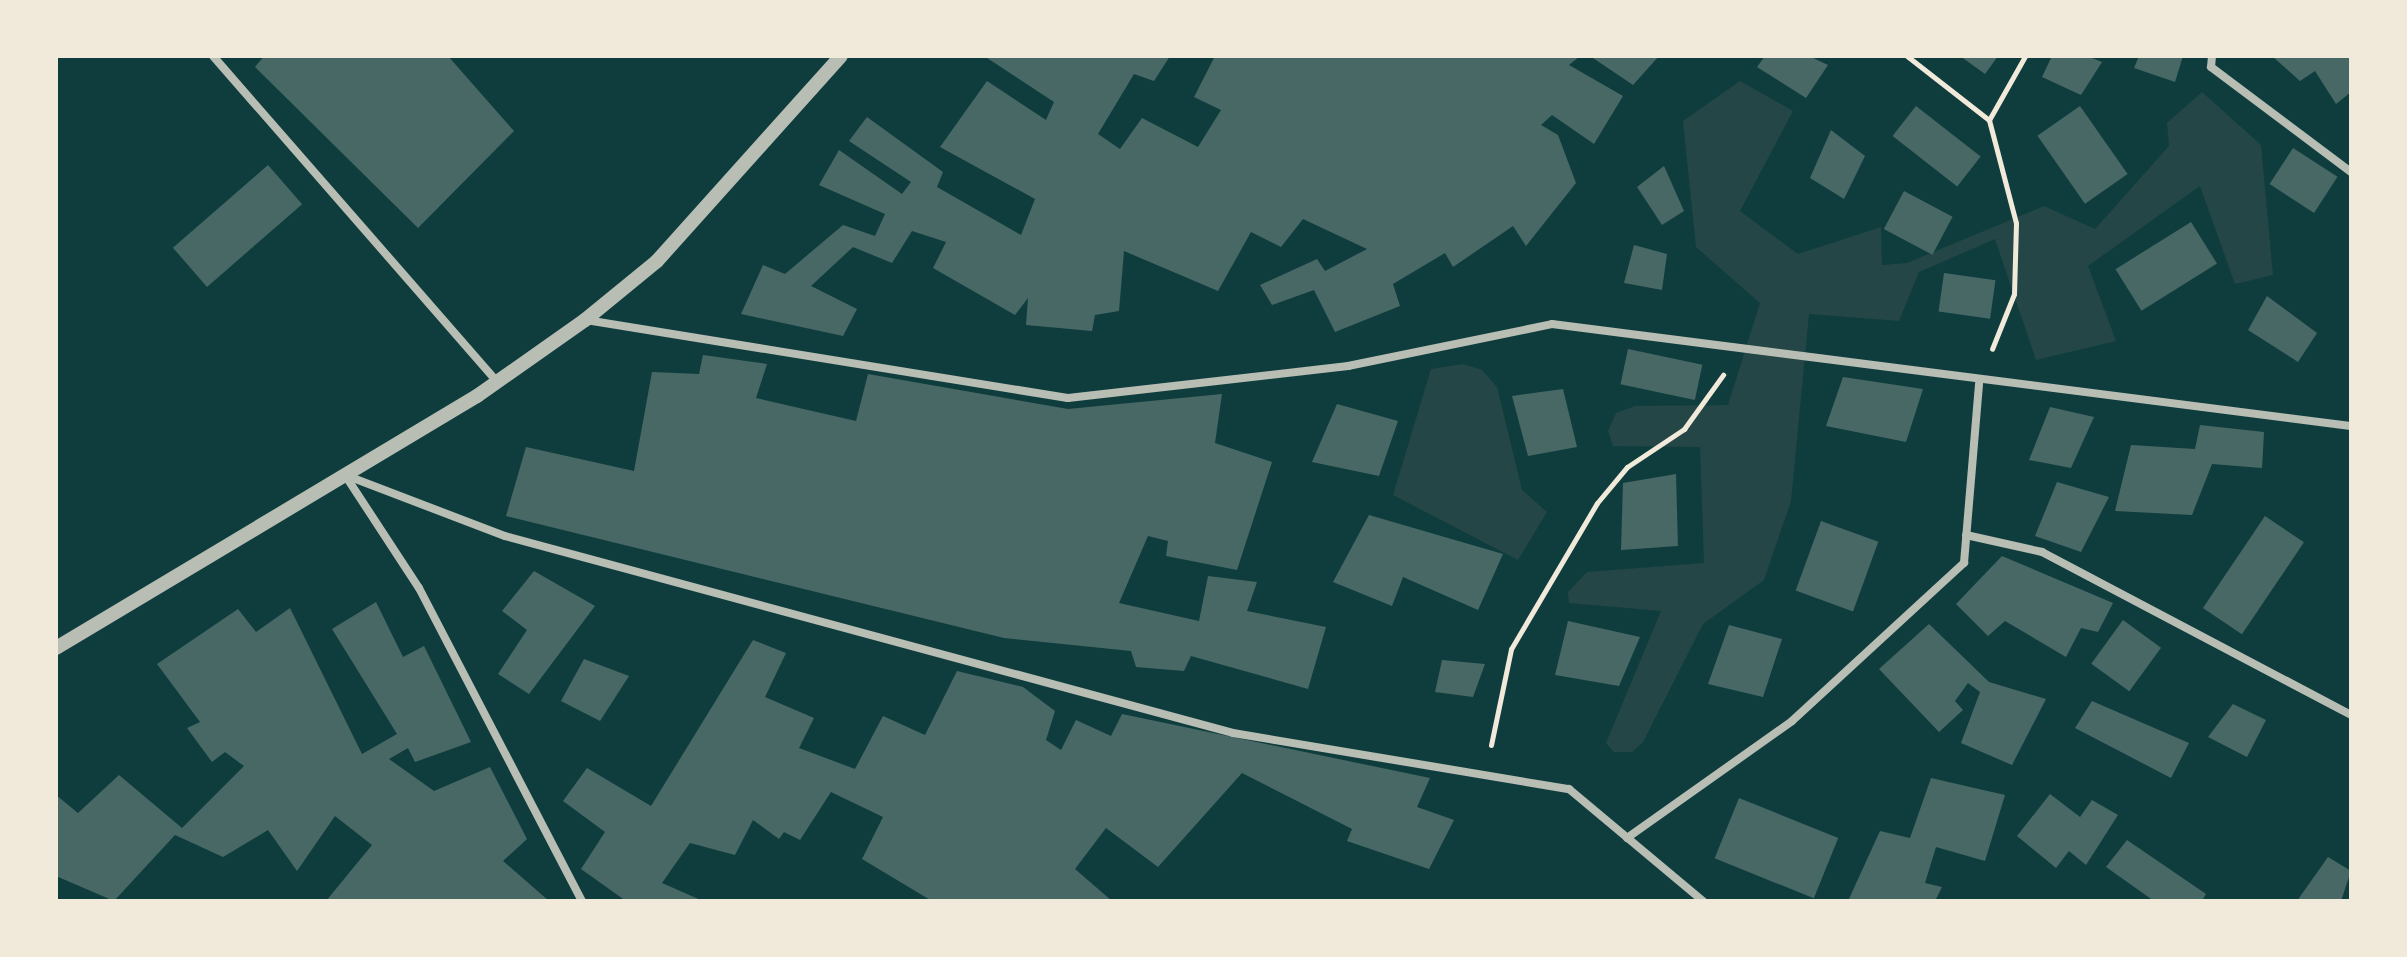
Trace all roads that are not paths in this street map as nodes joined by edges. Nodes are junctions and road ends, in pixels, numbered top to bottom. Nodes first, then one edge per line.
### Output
1 (213, 56) edge
2 (841, 56) edge
3 (2212, 56) edge
4 (2351, 172) edge
5 (585, 320) junction
6 (497, 382) junction
7 (1979, 384) junction
8 (2351, 426) edge
9 (345, 474) junction
10 (1966, 535) junction
11 (56, 648) edge
12 (2351, 715) edge
13 (1627, 838) junction
14 (582, 901) edge
15 (1702, 901) edge

1 - 6 street
2 - 5 street
3 - 4 street
5 - 6 street
5 - 7 street
6 - 9 street
7 - 8 street
7 - 10 street
9 - 11 street
9 - 13 street
9 - 14 street
10 - 12 street
10 - 13 street
13 - 15 street

